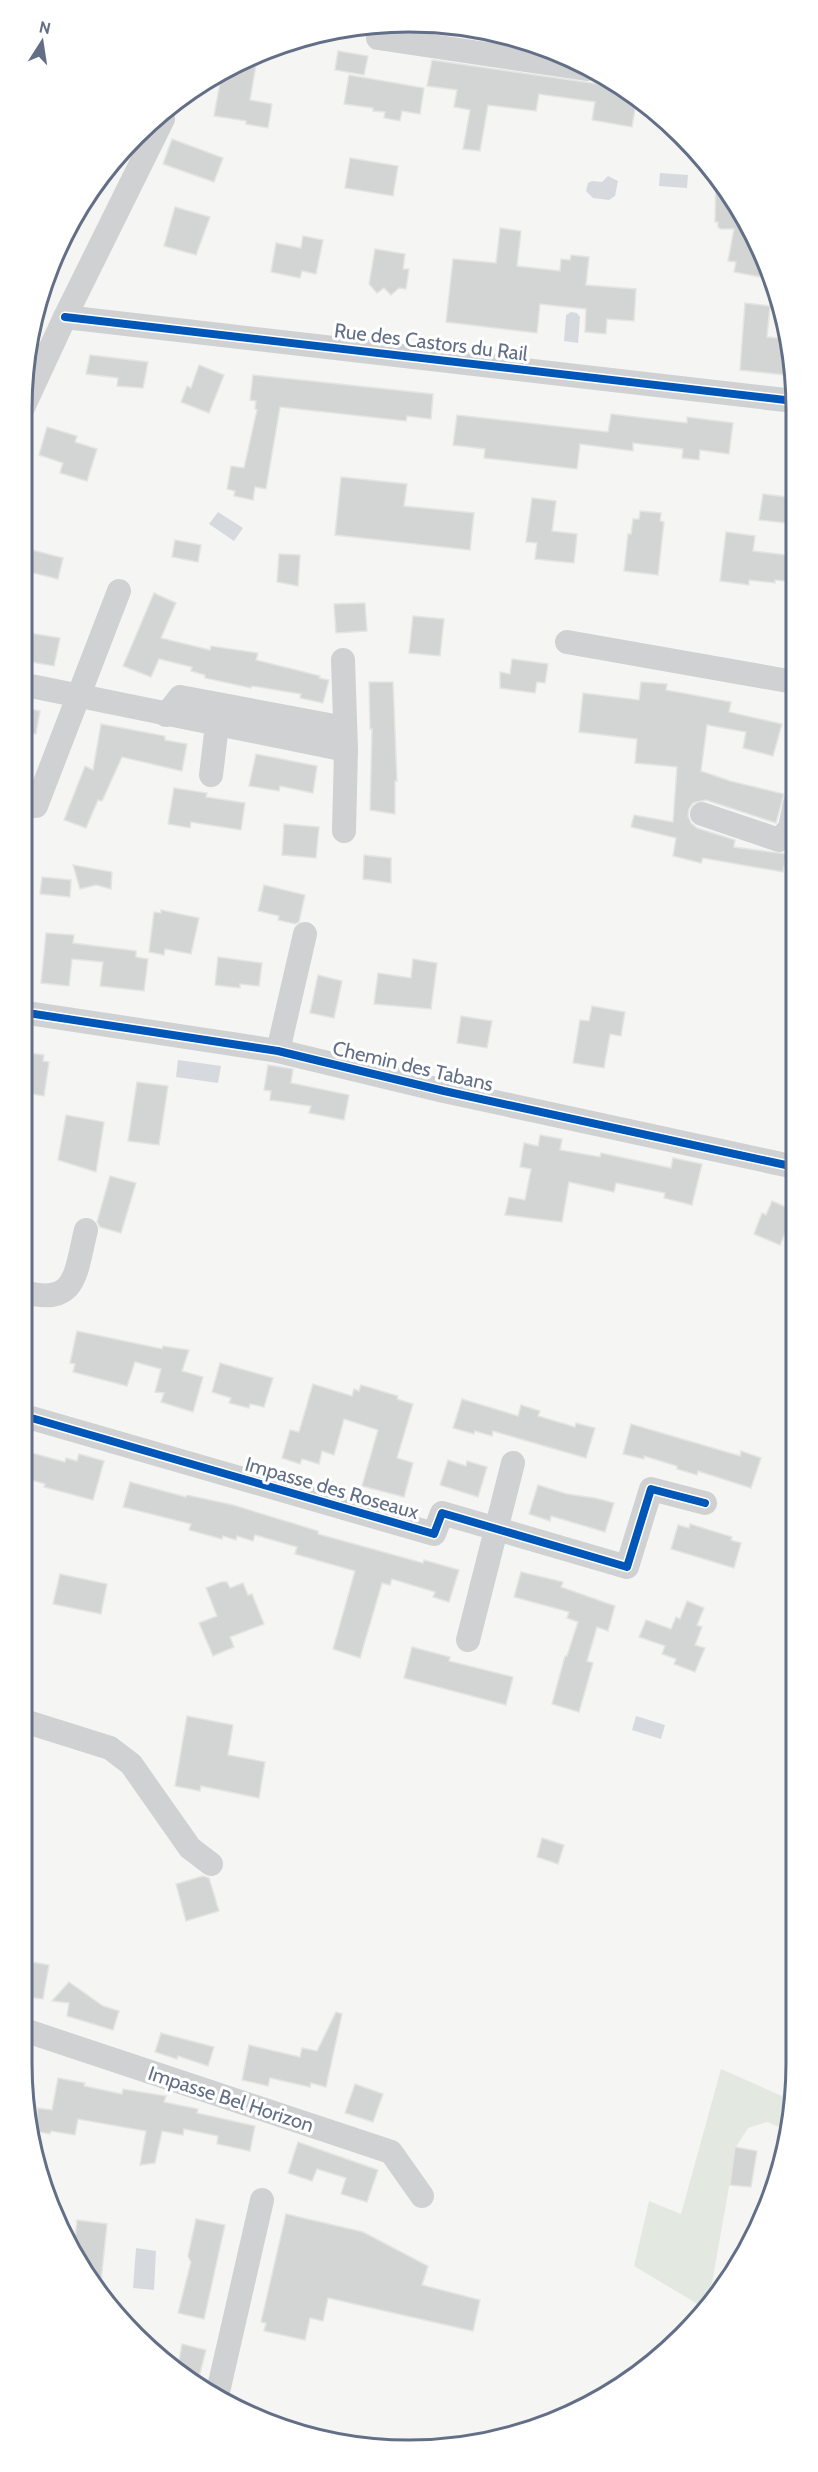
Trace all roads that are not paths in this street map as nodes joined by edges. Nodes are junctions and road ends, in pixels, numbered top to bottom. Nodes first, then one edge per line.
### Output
1 (378, 38) dead end
2 (567, 66) edge
3 (160, 125) edge
4 (65, 316) junction
5 (32, 388) edge
6 (786, 400) edge
7 (119, 591) dead end
8 (567, 642) dead end
9 (343, 660) dead end
10 (786, 681) edge
11 (32, 686) edge
12 (78, 695) junction
13 (166, 715) junction
14 (217, 725) junction
15 (346, 739) junction
16 (211, 775) dead end
17 (36, 806) dead end
18 (702, 814) dead end
19 (344, 831) dead end
20 (786, 832) edge
21 (305, 934) dead end
22 (32, 1014) edge
23 (278, 1051) junction
24 (786, 1165) edge
25 (86, 1230) dead end
26 (32, 1294) edge
27 (32, 1418) edge
28 (513, 1463) dead end
29 (705, 1503) dead end
30 (496, 1528) junction
31 (468, 1640) dead end
32 (32, 1723) edge
33 (211, 1864) dead end
34 (32, 2033) edge
35 (422, 2196) dead end
36 (262, 2200) dead end
37 (219, 2389) edge

1 - 2 street
3 - 4 street
4 - 5 street
4 - 6 street, Rue des Castors du Rail
7 - 12 street
8 - 10 street
9 - 15 street
11 - 12 street
12 - 13 street
12 - 17 street
13 - 14 street
13 - 15 street
14 - 15 street
14 - 16 street
15 - 19 street
18 - 20 street
21 - 23 street
22 - 23 street, Chemin des Tabans
23 - 24 street, Chemin des Tabans
25 - 26 street
27 - 30 street, Impasse des Roseaux
28 - 30 street
29 - 30 street, Impasse des Roseaux
30 - 31 street
32 - 33 street
34 - 35 street, Impasse Bel Horizon
36 - 37 street

